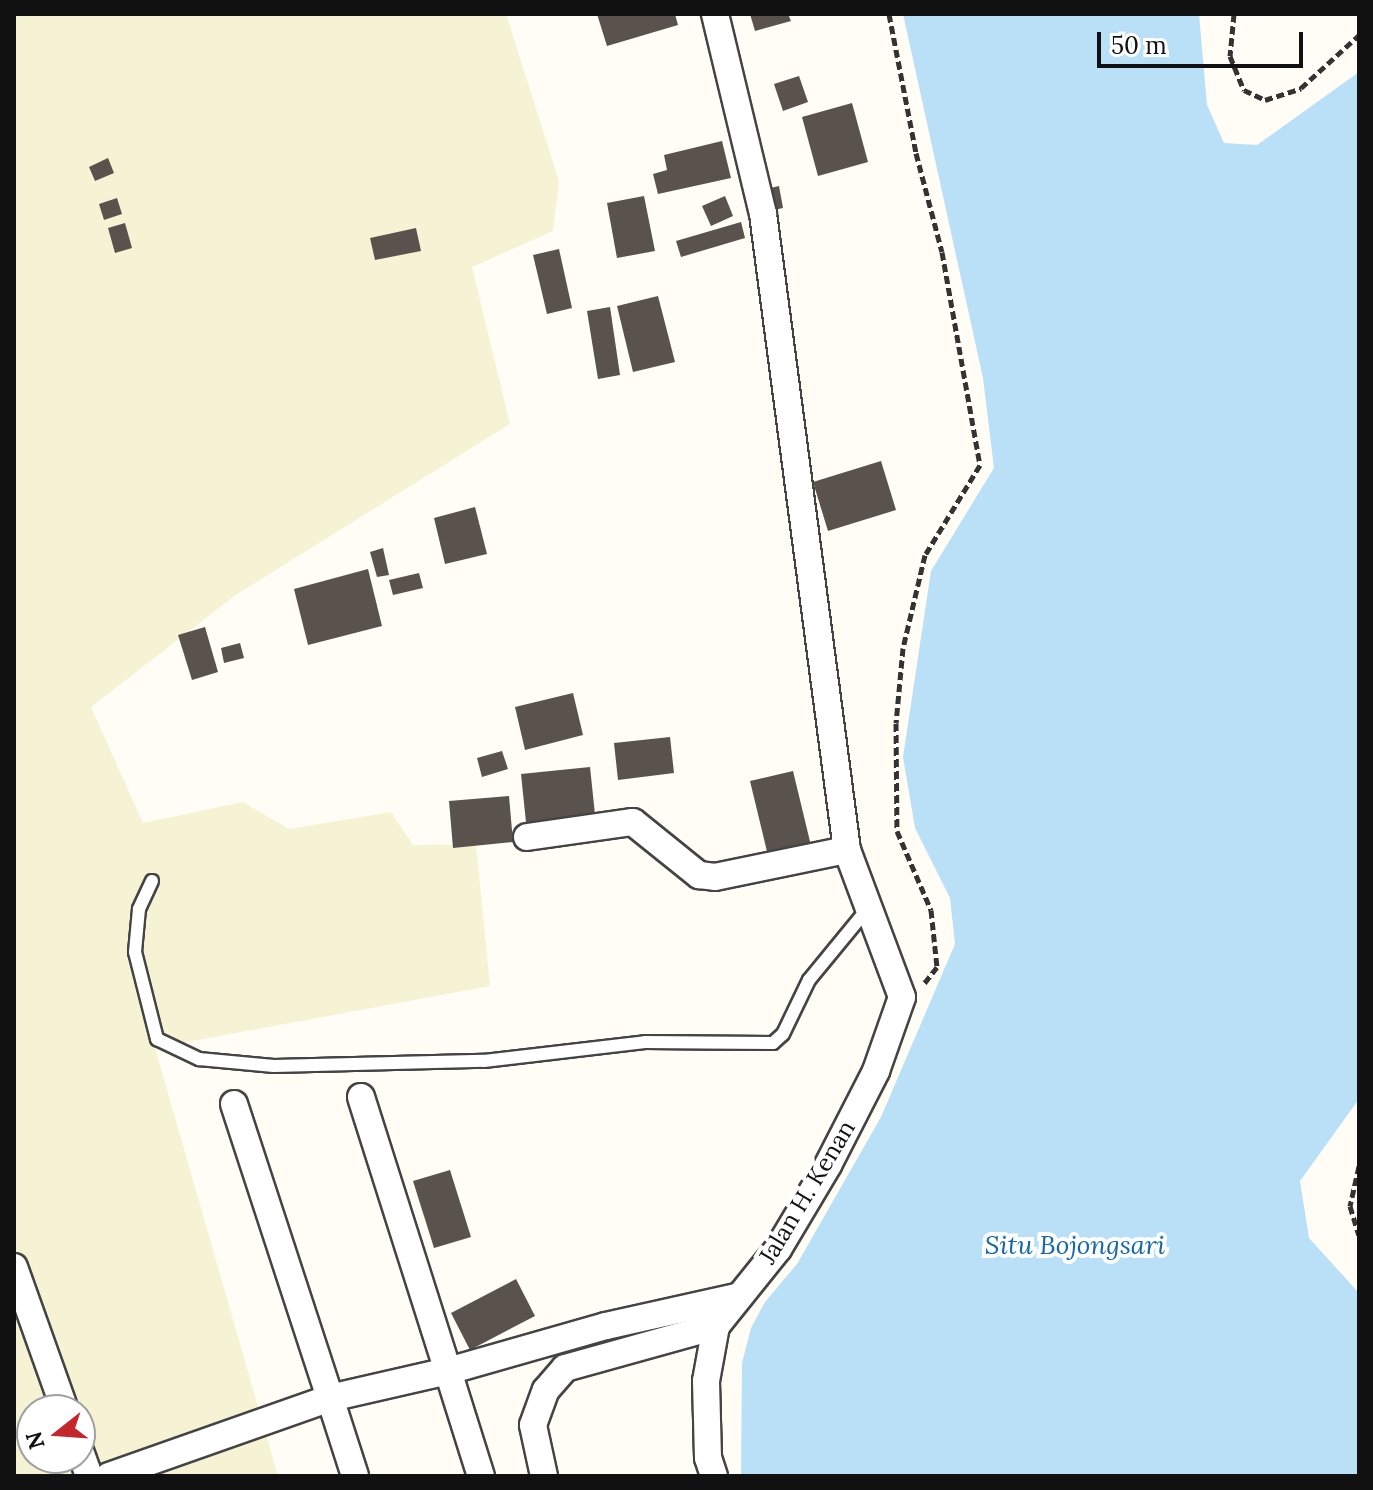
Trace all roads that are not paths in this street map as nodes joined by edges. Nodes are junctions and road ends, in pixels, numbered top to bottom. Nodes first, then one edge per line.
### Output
1 (715, 14) edge
2 (527, 837) dead end
3 (847, 850) junction
4 (152, 881) dead end
5 (869, 906) junction
6 (361, 1097) dead end
7 (234, 1104) dead end
8 (14, 1267) edge
9 (740, 1296) junction
10 (716, 1326) junction
11 (448, 1371) junction
12 (59, 1394) edge
13 (330, 1398) junction
14 (109, 1476) edge
15 (355, 1476) edge
16 (481, 1476) edge
17 (544, 1476) edge
18 (714, 1476) edge

1 - 3 street
2 - 3 street
3 - 5 street
4 - 5 lane
5 - 9 street, Jalan H. Kenan
6 - 11 street
7 - 13 street
8 - 12 street
9 - 10 street, Jalan H. Kenan
9 - 11 street
10 - 17 street
10 - 18 street, Jalan H. Kenan
11 - 13 street
11 - 16 street
13 - 14 street
13 - 15 street

